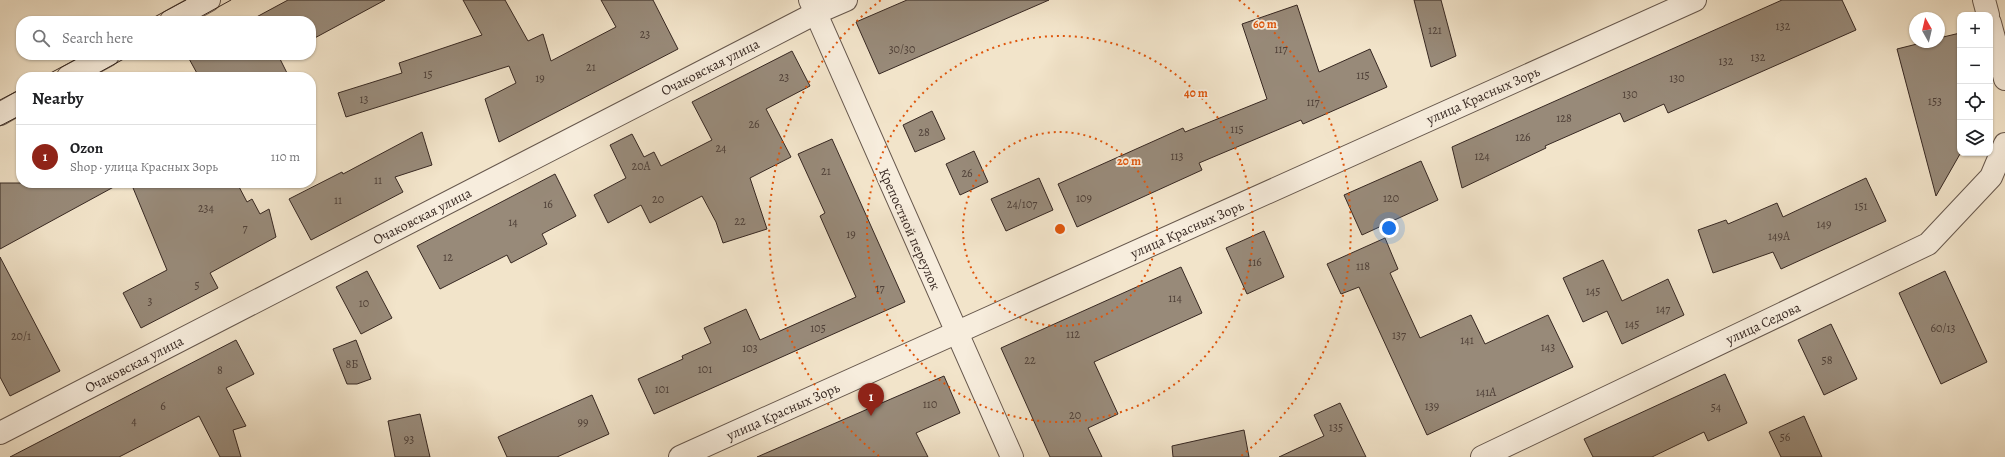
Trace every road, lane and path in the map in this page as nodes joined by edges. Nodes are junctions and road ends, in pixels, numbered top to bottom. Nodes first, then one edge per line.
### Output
1 (209, 0) edge
2 (846, 0) edge
3 (1695, 0) edge
4 (1984, 0) edge
5 (813, 7) edge
6 (1987, 12) edge
7 (180, 16) edge
8 (1993, 35) edge
9 (99, 60) edge
10 (77, 72) edge
11 (2005, 79) edge
12 (16, 105) edge
13 (0, 114) edge
14 (2005, 144) edge
15 (956, 333) junction
16 (0, 433) edge
17 (680, 457) edge
18 (1012, 457) edge
19 (1482, 457) edge

1 - 7 street
2 - 5 street, Очаковская улица
3 - 15 street, улица Красных Зорь
4 - 6 street
5 - 15 street, Крепостной переулок
5 - 16 street, Очаковская улица
8 - 11 street
9 - 10 street
12 - 13 street
14 - 19 street, улица Седова
15 - 17 street, улица Красных Зорь
15 - 18 street, Крепостной переулок

